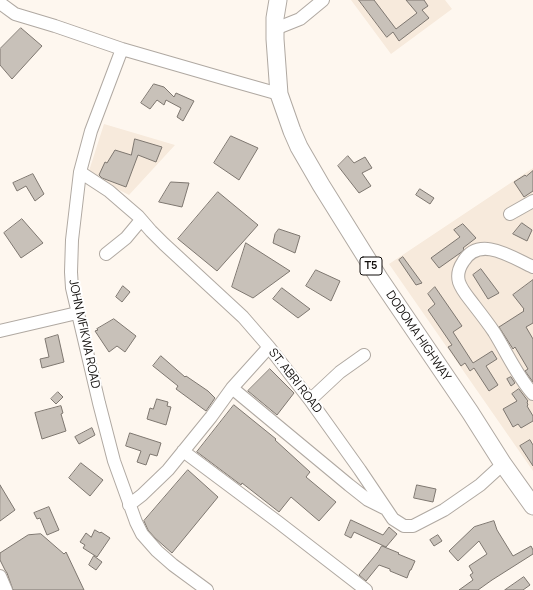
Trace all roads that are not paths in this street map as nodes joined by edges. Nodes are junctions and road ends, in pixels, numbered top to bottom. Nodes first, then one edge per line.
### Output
1 (278, 0) edge
2 (323, 0) edge
3 (0, 3) edge
4 (275, 29) junction
5 (122, 49) junction
6 (279, 94) junction
7 (80, 172) junction
8 (533, 201) edge
9 (510, 214) dead end
10 (141, 220) junction
11 (106, 254) dead end
12 (533, 267) edge
13 (77, 313) junction
14 (0, 331) edge
15 (269, 347) junction
16 (364, 355) dead end
17 (232, 388) junction
18 (533, 394) edge
19 (310, 400) junction
20 (183, 451) junction
21 (503, 464) junction
22 (129, 505) junction
23 (533, 506) edge
24 (385, 508) junction
25 (0, 576) edge
26 (6, 590) edge
27 (207, 590) edge
28 (366, 590) edge

1 - 4 highway, DODOMA HIGHWAY / T5
2 - 4 street
3 - 5 street
4 - 6 highway, DODOMA HIGHWAY / T5
5 - 6 street
5 - 7 street, JOHN MFIKWA ROAD
6 - 21 highway, DODOMA HIGHWAY / T5
7 - 10 street, ST. ABRI ROAD
7 - 13 street, JOHN MFIKWA ROAD
8 - 9 street
10 - 11 street
10 - 15 street, ST. ABRI ROAD
12 - 18 street
13 - 14 street
13 - 22 street, JOHN MFIKWA ROAD
15 - 17 street
15 - 19 street, ST. ABRI ROAD
16 - 19 street
17 - 20 street
17 - 24 street
19 - 24 street, ST. ABRI ROAD
20 - 22 street
20 - 28 street
21 - 23 highway, DODOMA HIGHWAY / T5
21 - 24 street, ST. ABRI ROAD
22 - 27 street, JOHN MFIKWA ROAD
25 - 26 street

